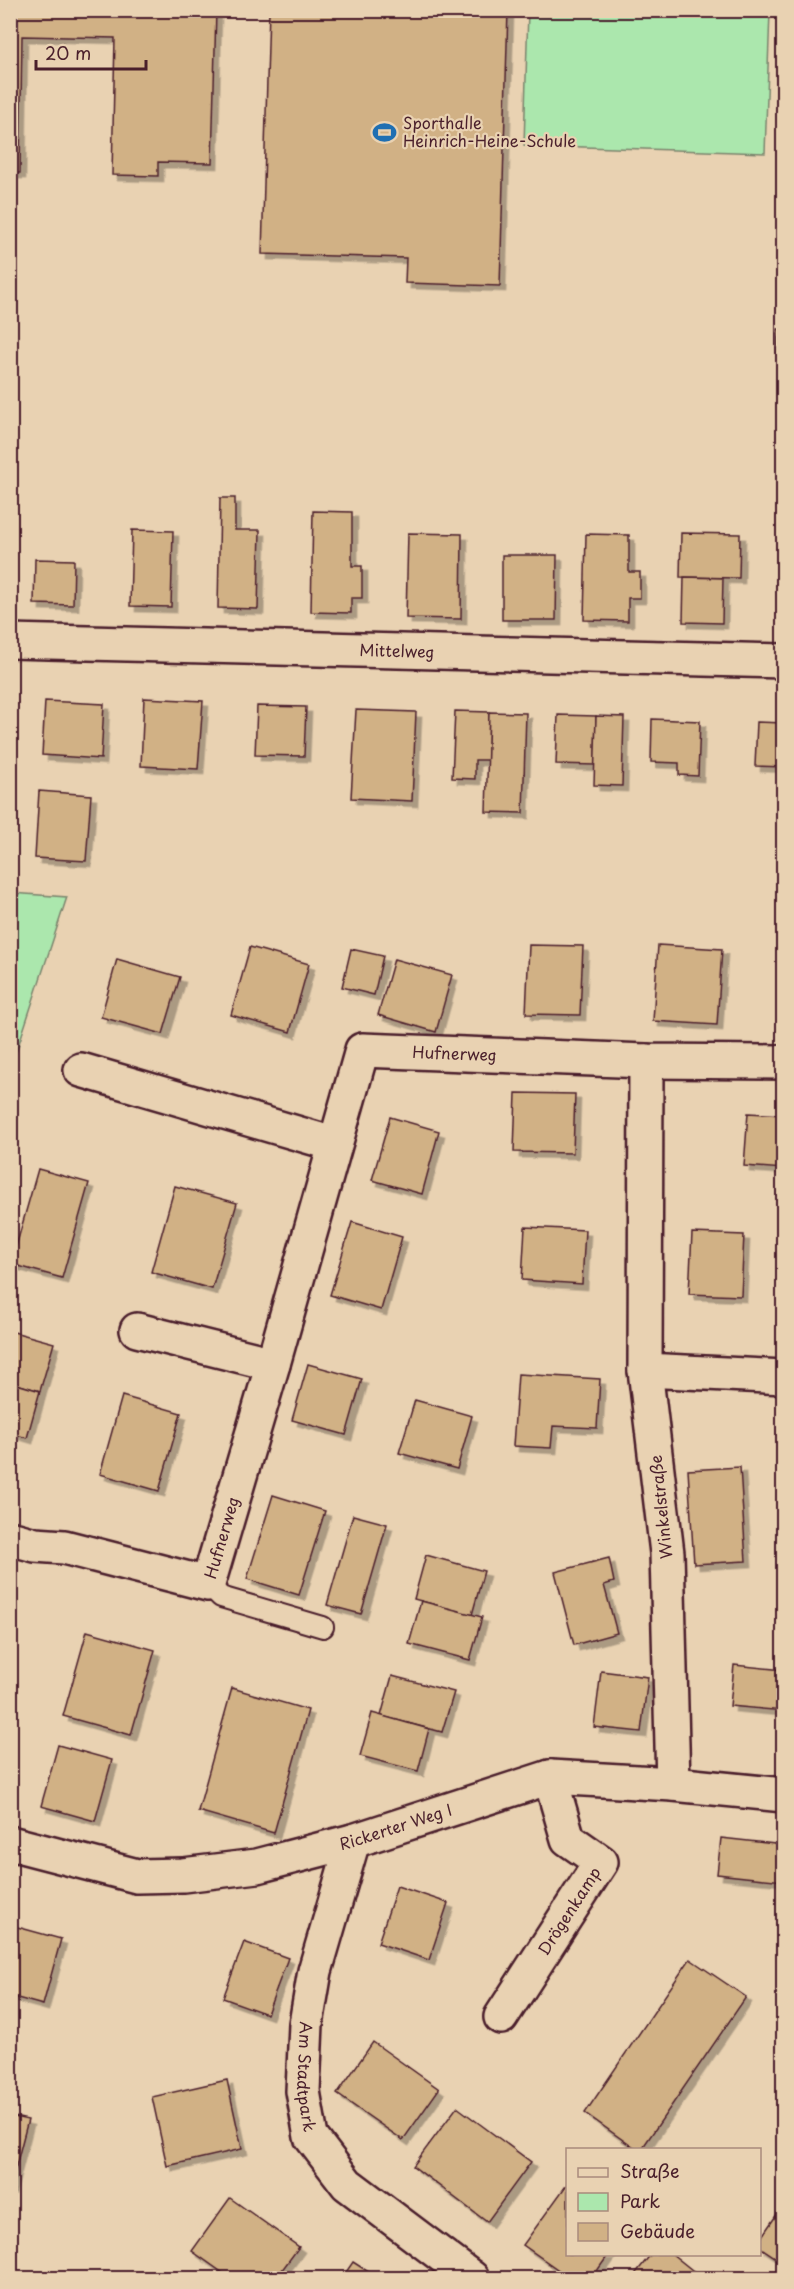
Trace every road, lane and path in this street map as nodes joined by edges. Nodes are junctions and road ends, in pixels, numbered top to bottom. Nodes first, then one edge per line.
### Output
1 (10, 641) edge
2 (783, 661) edge
3 (646, 1061) junction
4 (783, 1062) edge
5 (81, 1070) dead end
6 (334, 1144) junction
7 (137, 1330) dead end
8 (273, 1364) junction
9 (645, 1370) junction
10 (783, 1377) edge
11 (10, 1538) edge
12 (208, 1584) junction
13 (323, 1627) dead end
14 (550, 1777) junction
15 (673, 1784) junction
16 (783, 1795) edge
17 (353, 1841) junction
18 (10, 1843) edge
19 (501, 2017) dead end
20 (472, 2278) edge

1 - 2 street, Mittelweg
3 - 4 street, Hufnerweg
3 - 6 street, Hufnerweg
3 - 9 street
5 - 6 street
6 - 8 street, Hufnerweg
7 - 8 street
8 - 12 street, Hufnerweg
9 - 10 street
9 - 15 street, Winkelstraße
11 - 12 street, Hufnerweg
12 - 13 lane
14 - 15 street, Rickerter Weg I
14 - 17 street, Rickerter Weg I
14 - 19 street, Drögenkamp
15 - 16 street, Rickerter Weg I
17 - 18 street, Rickerter Weg I
17 - 20 street, Am Stadtpark

